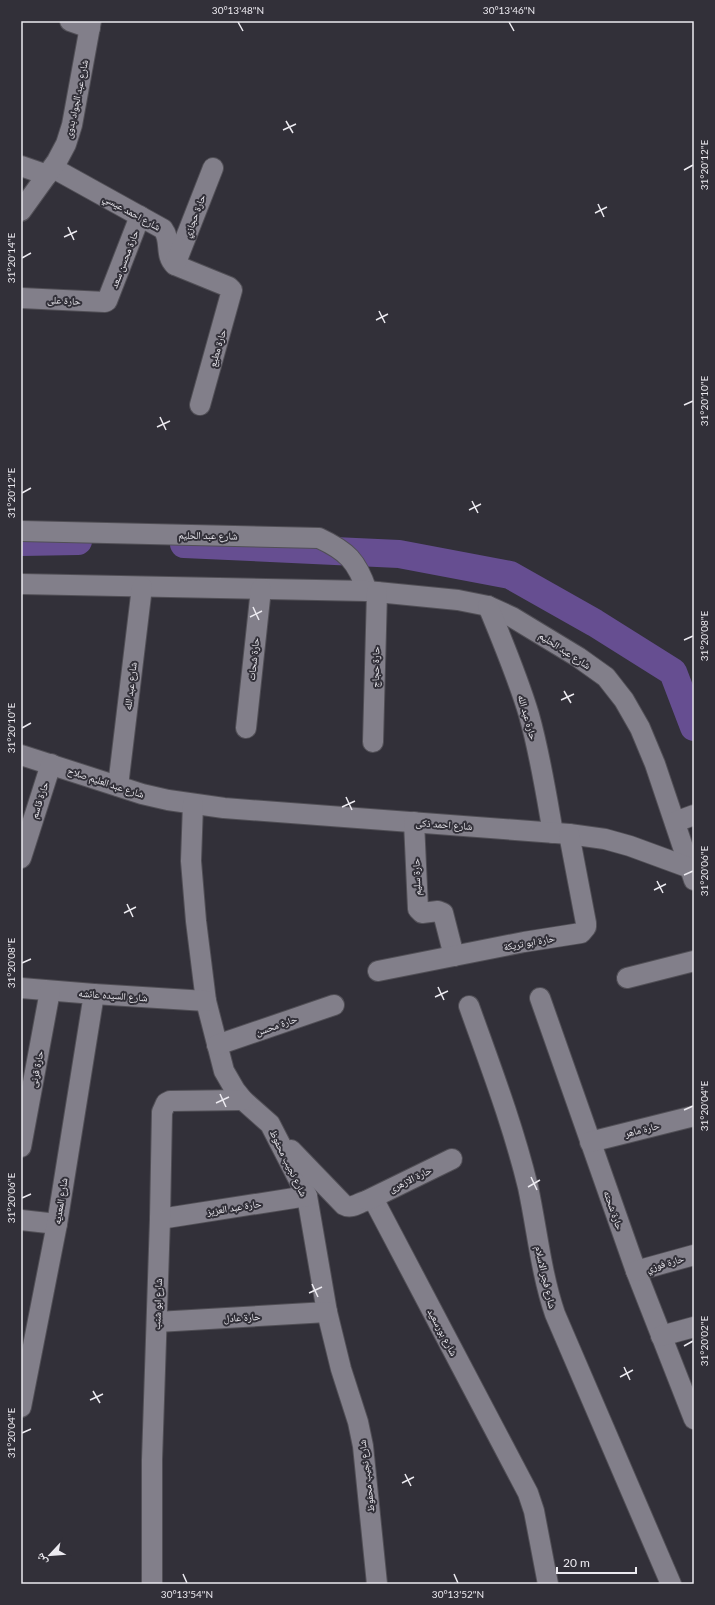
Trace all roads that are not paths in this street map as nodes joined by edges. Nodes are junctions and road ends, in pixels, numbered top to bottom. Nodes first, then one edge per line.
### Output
1 (70, 21) edge
2 (91, 24) edge
3 (21, 166) edge
4 (213, 168) dead end
5 (50, 172) junction
6 (21, 211) edge
7 (140, 216) junction
8 (175, 265) junction
9 (21, 298) edge
10 (107, 301) joint
11 (200, 405) dead end
12 (21, 531) edge
13 (21, 584) edge
14 (142, 587) junction
15 (261, 589) junction
16 (372, 591) junction
17 (488, 606) junction
18 (246, 728) dead end
19 (374, 742) dead end
20 (21, 755) edge
21 (50, 764) junction
22 (118, 786) junction
23 (193, 804) junction
24 (694, 815) edge
25 (414, 822) junction
26 (675, 822) junction
27 (561, 833) junction
28 (21, 858) edge
29 (692, 874) edge
30 (454, 956) junction
31 (694, 961) edge
32 (378, 971) dead end
33 (627, 978) dead end
34 (21, 988) edge
35 (50, 990) junction
36 (94, 994) junction
37 (540, 998) dead end
38 (206, 1001) junction
39 (334, 1004) dead end
40 (469, 1006) dead end
41 (217, 1045) junction
42 (243, 1100) junction
43 (694, 1116) edge
44 (277, 1136) junction
45 (590, 1142) junction
46 (21, 1147) edge
47 (452, 1159) dead end
48 (307, 1196) junction
49 (368, 1200) junction
50 (160, 1219) junction
51 (21, 1220) edge
52 (57, 1224) junction
53 (694, 1255) edge
54 (636, 1271) junction
55 (327, 1312) junction
56 (157, 1322) junction
57 (694, 1327) edge
58 (661, 1336) junction
59 (21, 1408) edge
60 (694, 1419) edge
61 (152, 1584) edge
62 (377, 1584) edge
63 (548, 1584) edge
64 (671, 1584) edge

1 - 2 street
2 - 5 street, شارع عبد الجواد بدوى
3 - 5 street, شارع احمد عيسي
4 - 8 street, حارة حجازي
5 - 6 street, شارع عبد الجواد بدوى
5 - 7 street, شارع احمد عيسي
7 - 8 street, شارع احمد عيسي
7 - 10 street, حارة محسن سعد
8 - 11 street, حارة مطيع
9 - 10 street, حارة على
12 - 16 street, شارع عبد الحليم
13 - 14 street, شارع عبد الحليم
14 - 15 street, شارع عبد الحليم
14 - 22 street, شارع عبد الله
15 - 16 street, شارع عبد الحليم
15 - 18 street, حارة شحات
16 - 17 street, شارع عبد الحليم
16 - 19 street, حارة حجاج
17 - 26 street, شارع عبد الحليم
17 - 27 street, حارة عبد الله
20 - 21 street, شارع عبد العليم صلاح
21 - 22 street, شارع عبد العليم صلاح
21 - 28 street, حارة قاسم
22 - 23 street, شارع عبد العليم صلاح
23 - 25 street, شارع احمد ذكى
23 - 38 street, شارع نجيب محفوظ
24 - 26 street
25 - 27 street, شارع احمد ذكى
25 - 30 street, حارة سليم
26 - 29 street, شارع عبد الحليم
27 - 29 street, شارع احمد ذكى
27 - 30 street, حارة ابو تريكة
30 - 32 street, حارة ابو تريكة
31 - 33 street
34 - 35 street, شارع السيده عائشه
35 - 36 street, شارع السيده عائشه
35 - 46 street, حارة قرنى
36 - 38 street, شارع السيده عائشه
36 - 52 street, شارع المعديه
37 - 45 street, حارة شحته
38 - 41 street, شارع نجيب محفوظ
39 - 41 street, حارة محسن
40 - 64 street, شارع فجر الاسلام
41 - 42 street, شارع نجيب محفوظ
42 - 44 street, شارع نجيب محفوظ
42 - 50 street, شارع ابو شنب
43 - 45 street, حارة ماهر
44 - 48 street, شارع نجيب محفوظ
44 - 49 street
45 - 54 street, حارة شحته
47 - 49 street, حارة الازهرى
48 - 50 street, حارة عبد العزيز
48 - 55 street, شارع نجيب محفوظ
49 - 63 street, شارع بورسعيد
50 - 56 street, شارع ابو شنب
51 - 52 street
52 - 59 street, شارع المعديه
53 - 54 street, حارة فوزي
54 - 58 street, حارة شحته
55 - 56 street, حارة عادل
55 - 62 street, شارع نجيب محفوظ
56 - 61 street, شارع ابو شنب
57 - 58 street
58 - 60 street, حارة شحته

